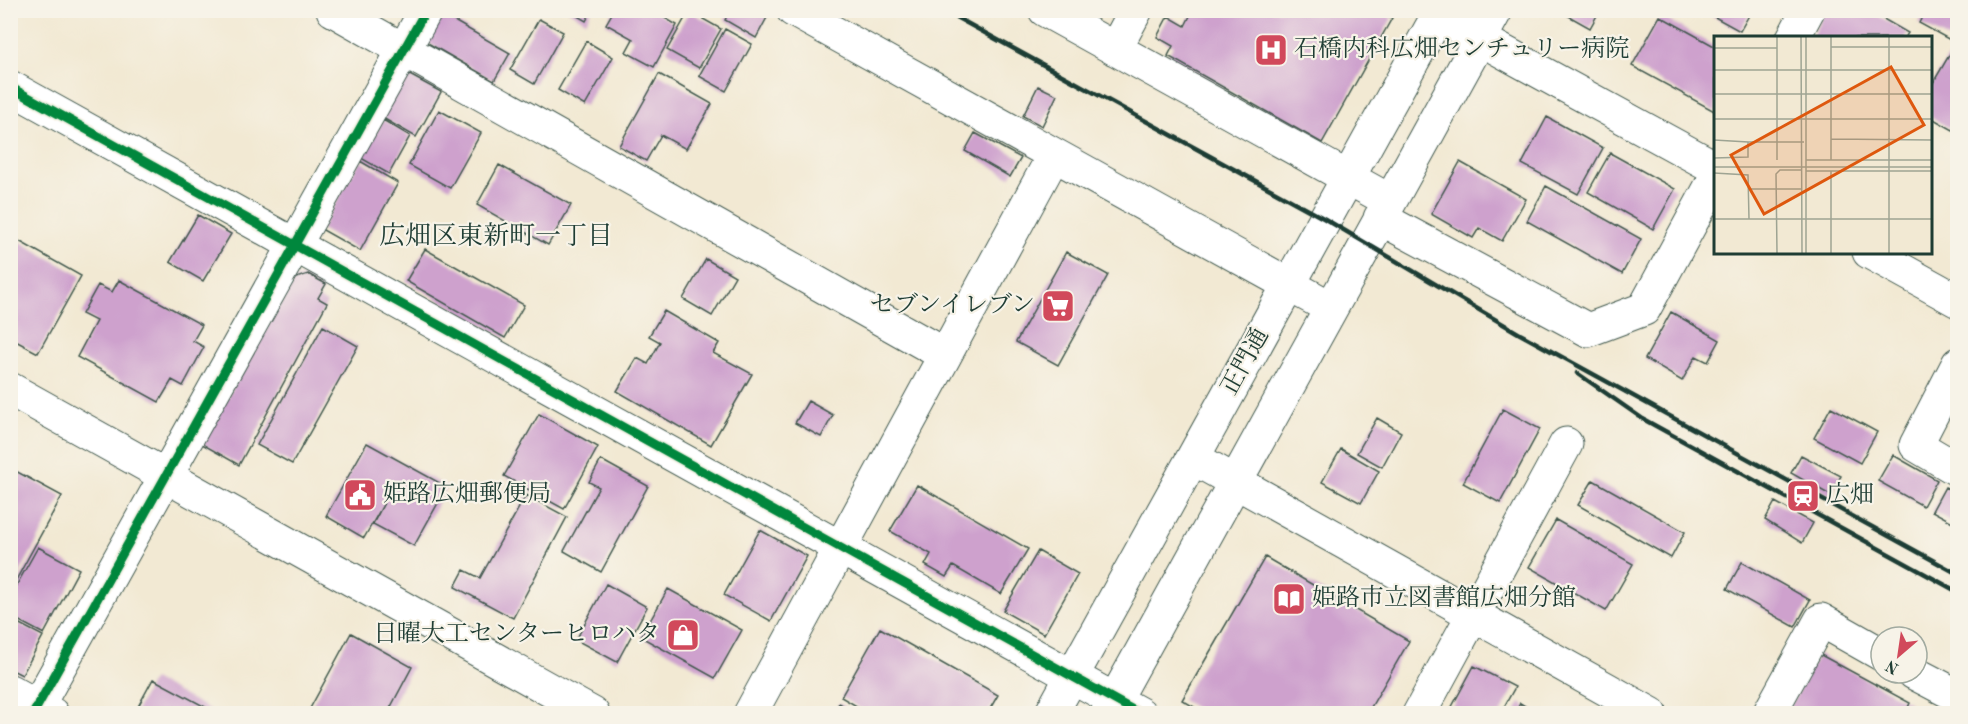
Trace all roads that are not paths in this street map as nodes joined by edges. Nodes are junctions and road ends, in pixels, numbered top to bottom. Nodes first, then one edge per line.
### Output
1 (333, 10) edge
2 (426, 10) edge
3 (793, 10) edge
4 (1045, 10) edge
5 (1136, 10) edge
6 (1496, 10) edge
7 (1808, 10) edge
8 (1439, 13) edge
9 (1794, 36) edge
10 (1480, 39) junction
11 (1114, 49) junction
12 (404, 50) junction
13 (10, 87) edge
14 (1054, 155) junction
15 (1714, 167) edge
16 (1348, 178) junction
17 (1714, 181) edge
18 (1385, 210) junction
19 (294, 246) junction
20 (1873, 254) edge
21 (1288, 286) junction
22 (1958, 301) edge
23 (1331, 308) junction
24 (945, 355) junction
25 (1958, 364) edge
26 (10, 389) edge
27 (1566, 444) dead end
28 (1193, 458) junction
29 (1958, 470) edge
30 (166, 476) junction
31 (1235, 481) junction
32 (840, 548) junction
33 (1475, 614) junction
34 (1869, 647) edge
35 (1072, 676) junction
36 (1929, 681) edge
37 (1958, 696) edge
38 (33, 706) edge
39 (1121, 709) edge
40 (593, 714) edge
41 (750, 714) edge
42 (1051, 714) edge
43 (1419, 714) edge
44 (1652, 714) edge
45 (1769, 714) edge

1 - 12 street
2 - 12 street
3 - 14 street
4 - 11 street
5 - 11 street
6 - 10 street, 正門通
7 - 9 street
8 - 10 street
8 - 16 street, 正門通
10 - 15 street
10 - 18 street, 正門通
11 - 16 street
12 - 19 street
12 - 24 street
13 - 19 street
14 - 21 street
14 - 24 street
16 - 18 street
16 - 21 street, 正門通
17 - 18 street
18 - 23 street, 正門通
19 - 30 street
19 - 32 street
20 - 22 street
21 - 23 street
21 - 28 street, 正門通
23 - 31 street, 正門通
24 - 32 street
25 - 29 street
26 - 30 street
27 - 33 street
28 - 31 street
28 - 35 street, 正門通
30 - 38 street
30 - 40 street
31 - 33 street
31 - 39 street, 正門通
32 - 35 street
32 - 41 street
33 - 43 street
33 - 44 street
34 - 45 street
35 - 39 street
35 - 42 street, 正門通
36 - 37 street

